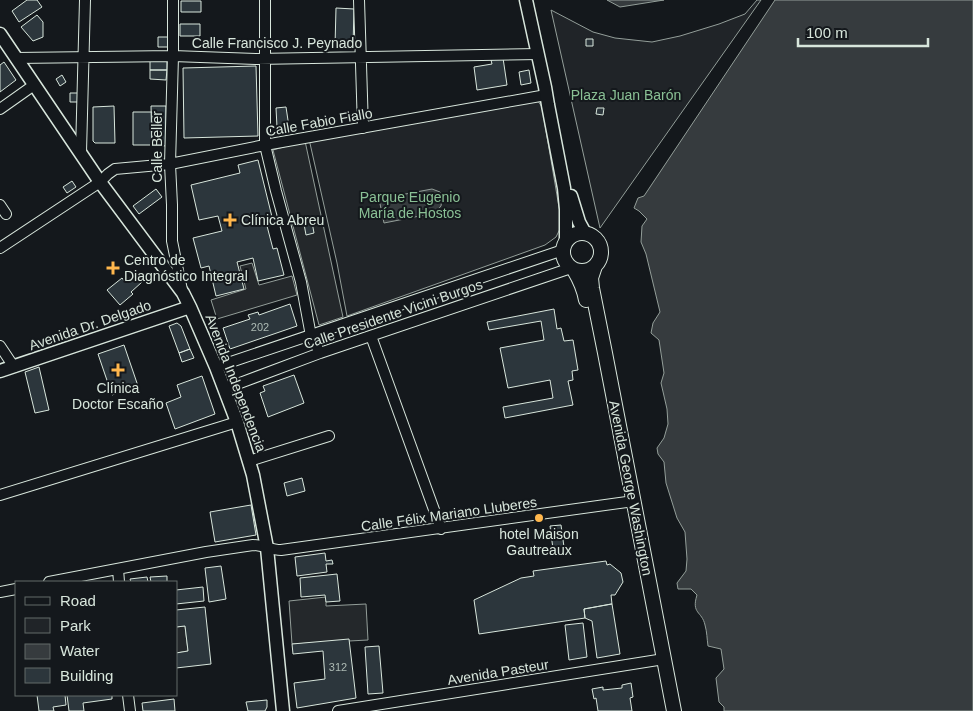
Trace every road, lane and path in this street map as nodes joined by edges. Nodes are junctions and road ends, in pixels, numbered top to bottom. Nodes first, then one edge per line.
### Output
1 (84, 0) edge
2 (172, 0) edge
3 (265, 0) edge
4 (359, 0) edge
5 (526, 0) edge
6 (0, 34) edge
7 (538, 54) junction
8 (173, 56) junction
9 (82, 57) junction
10 (360, 57) junction
11 (16, 58) junction
12 (266, 58) junction
13 (34, 85) junction
14 (546, 96) junction
15 (0, 109) edge
16 (363, 128) junction
17 (265, 145) junction
18 (557, 148) junction
19 (81, 152) junction
20 (170, 164) junction
21 (100, 182) junction
22 (0, 205) edge
23 (6, 214) dead end
24 (585, 233) junction
25 (564, 245) junction
26 (0, 248) edge
27 (595, 266) junction
28 (572, 269) junction
29 (182, 293) junction
30 (190, 307) junction
31 (311, 336) junction
32 (371, 336) junction
33 (0, 346) edge
34 (320, 354) junction
35 (14, 367) junction
36 (216, 367) junction
37 (0, 371) edge
38 (224, 389) junction
39 (237, 422) junction
40 (329, 436) dead end
41 (249, 461) junction
42 (0, 495) edge
43 (630, 502) junction
44 (441, 529) junction
45 (267, 548) junction
46 (118, 569) junction
47 (54, 581) edge
48 (119, 581) edge
49 (15, 589) edge
50 (0, 592) edge
51 (659, 660) junction
52 (128, 696) edge
53 (130, 711) edge
54 (283, 711) edge
55 (338, 711) edge
56 (664, 711) edge
57 (674, 711) edge

1 - 9 street
2 - 8 street, Calle Beller
3 - 12 street
4 - 10 street
5 - 7 main road
6 - 11 main road, Avenida Independencia
7 - 10 street, Calle Francisco J. Peynado
7 - 14 main road
8 - 9 street, Calle Francisco J. Peynado
8 - 12 street, Calle Francisco J. Peynado
8 - 20 street, Calle Beller
9 - 11 street, Calle Francisco J. Peynado
9 - 19 street
10 - 12 street, Calle Francisco J. Peynado
10 - 16 street
11 - 13 main road, Avenida Independencia
12 - 17 street
13 - 15 street
13 - 19 main road, Avenida Independencia
14 - 16 street, Calle Fabio Fiallo
14 - 18 main road
16 - 17 street, Calle Fabio Fiallo
17 - 20 street, Calle Fabio Fiallo
17 - 31 street
18 - 24 main road
18 - 25 main road
19 - 21 main road, Avenida Independencia
20 - 21 street, Calle Fabio Fiallo
20 - 29 street, Calle Beller
21 - 26 street, Calle Fabio Fiallo
21 - 29 main road, Avenida Independencia
22 - 23 street
24 - 25 highway
24 - 27 highway
25 - 28 highway
25 - 31 street, Calle Presidente Vicini Burgos
27 - 28 highway
27 - 43 highway, Avenida George Washington
28 - 32 street, Calle Presidente Vicini Burgos
28 - 43 highway, Avenida George Washington
29 - 30 main road, Avenida Independencia
30 - 35 main road, Avenida Dr. Delgado
30 - 36 main road, Avenida Independencia
31 - 34 street
31 - 36 street, Calle Presidente Vicini Burgos
32 - 34 street, Calle Presidente Vicini Burgos
32 - 44 street
33 - 35 street
34 - 38 street, Calle Presidente Vicini Burgos
35 - 37 main road, Avenida Dr. Delgado
36 - 38 main road, Avenida Independencia
38 - 39 main road, Avenida Independencia
39 - 41 main road, Avenida Independencia
39 - 42 street
40 - 41 street
41 - 45 main road, Avenida Independencia
43 - 44 street, Calle Félix Mariano Lluberes
43 - 51 highway, Avenida George Washington
44 - 45 street, Calle Félix Mariano Lluberes
45 - 46 street, Calle Félix Mariano Lluberes
45 - 54 main road, Avenida Independencia
46 - 47 street, Calle Félix Mariano Lluberes
46 - 48 street
49 - 50 street
51 - 55 street, Avenida Pasteur
51 - 56 highway, Avenida George Washington
51 - 57 highway, Avenida George Washington
52 - 53 street

